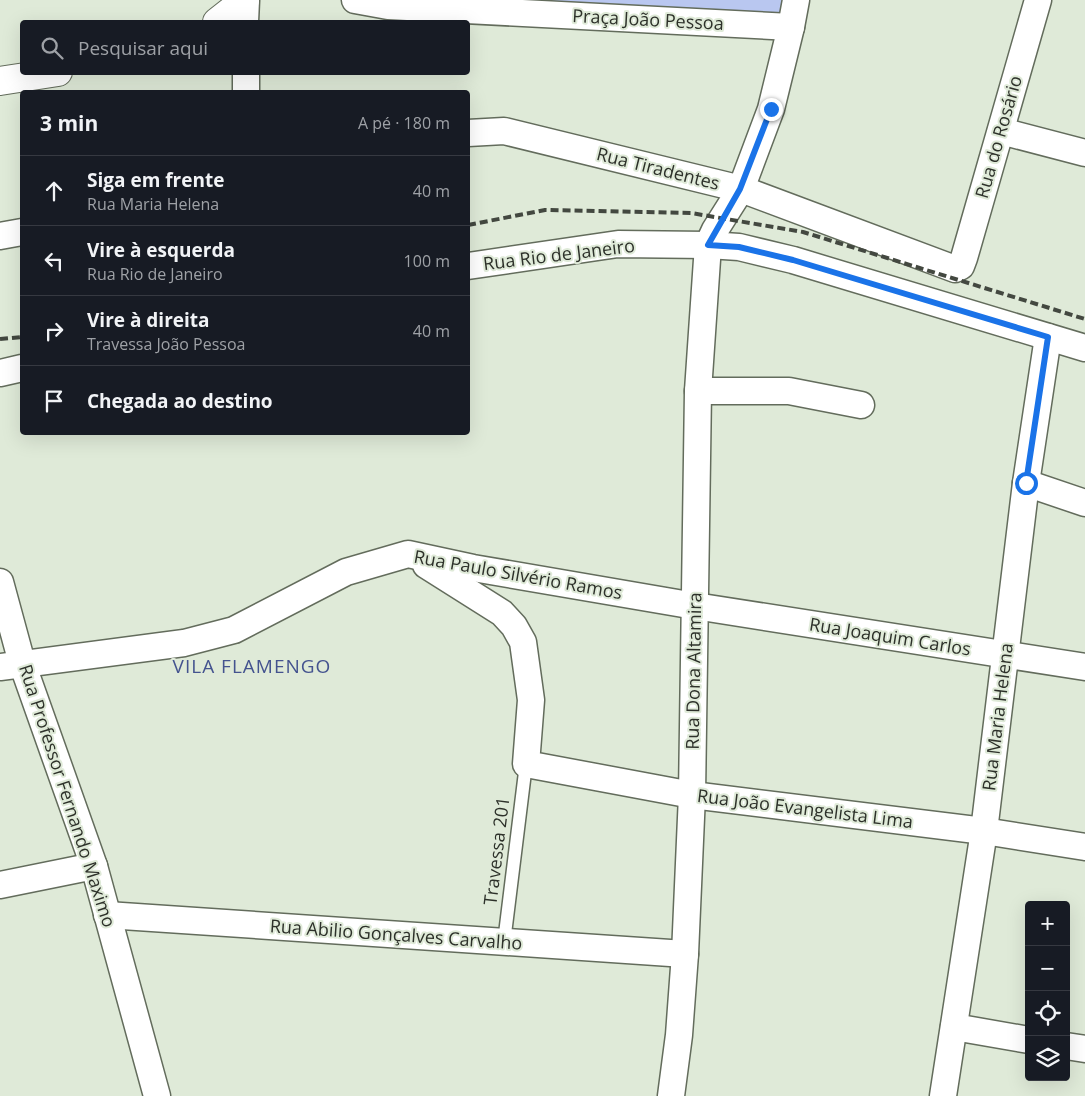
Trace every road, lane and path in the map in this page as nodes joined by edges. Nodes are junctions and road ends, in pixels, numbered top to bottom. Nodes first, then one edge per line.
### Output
1 (245, 0) edge
2 (355, 0) edge
3 (796, 0) edge
4 (1038, 0) edge
5 (220, 20) edge
6 (245, 20) edge
7 (791, 27) junction
8 (41, 75) edge
9 (246, 75) edge
10 (0, 82) edge
11 (246, 90) edge
12 (1001, 131) junction
13 (470, 132) edge
14 (1085, 153) edge
15 (740, 189) junction
16 (20, 232) edge
17 (0, 236) edge
18 (708, 245) junction
19 (470, 266) edge
20 (955, 269) joint
21 (1048, 337) junction
22 (1085, 348) edge
23 (20, 368) edge
24 (0, 373) edge
25 (698, 391) junction
26 (861, 405) dead end
27 (1026, 483) junction
28 (1085, 503) edge
29 (408, 554) junction
30 (0, 582) edge
31 (695, 606) junction
32 (1005, 655) junction
33 (11, 665) edge
34 (1085, 667) edge
35 (526, 764) junction
36 (692, 794) junction
37 (984, 831) junction
38 (1085, 848) edge
39 (94, 866) junction
40 (0, 885) edge
41 (107, 915) junction
42 (504, 942) junction
43 (685, 954) junction
44 (954, 1028) junction
45 (1025, 1039) edge
46 (1070, 1047) edge
47 (1085, 1049) edge
48 (157, 1096) edge
49 (671, 1096) edge
50 (943, 1096) edge

1 - 5 main road
1 - 6 street
2 - 7 street, Praça João Pessoa
3 - 7 street
4 - 12 street, Rua do Rosário
7 - 15 street
8 - 10 main road
9 - 11 street
12 - 14 street
12 - 20 street, Rua do Rosário
13 - 15 street, Rua Tiradentes
15 - 18 street
15 - 20 street, Rua Tiradentes
16 - 17 street
18 - 19 street, Rua Rio de Janeiro
18 - 21 street, Rua Rio de Janeiro
18 - 25 street, Rua Dona Altamira
21 - 22 street, Rua Rio de Janeiro
21 - 27 street, Rua Maria Helena
23 - 24 street
25 - 26 street
25 - 31 street, Rua Dona Altamira
27 - 28 street
27 - 32 street, Rua Maria Helena
29 - 31 street, Rua Paulo Silvério Ramos
29 - 33 street, Rua Paulo Silvério Ramos
29 - 35 street
30 - 33 street, Rua Professor Fernando Maximo
31 - 32 street, Rua Joaquim Carlos
31 - 36 street, Rua Dona Altamira
32 - 34 street, Rua Joaquim Carlos
32 - 37 street, Rua Maria Helena
33 - 39 street, Rua Professor Fernando Maximo
35 - 36 street, Rua João Evangelista Lima
35 - 42 lane, Travessa 201
36 - 37 street, Rua João Evangelista Lima
36 - 43 street, Rua Dona Altamira
37 - 38 street, Rua João Evangelista Lima
37 - 44 street, Rua Maria Helena
39 - 40 street
39 - 41 street, Rua Professor Fernando Maximo
41 - 42 street, Rua Abilio Gonçalves Carvalho
41 - 48 street, Rua Professor Fernando Maximo
42 - 43 street, Rua Abilio Gonçalves Carvalho
43 - 49 street, Rua Dona Altamira
44 - 45 street
44 - 50 street, Rua Maria Helena
46 - 47 street

